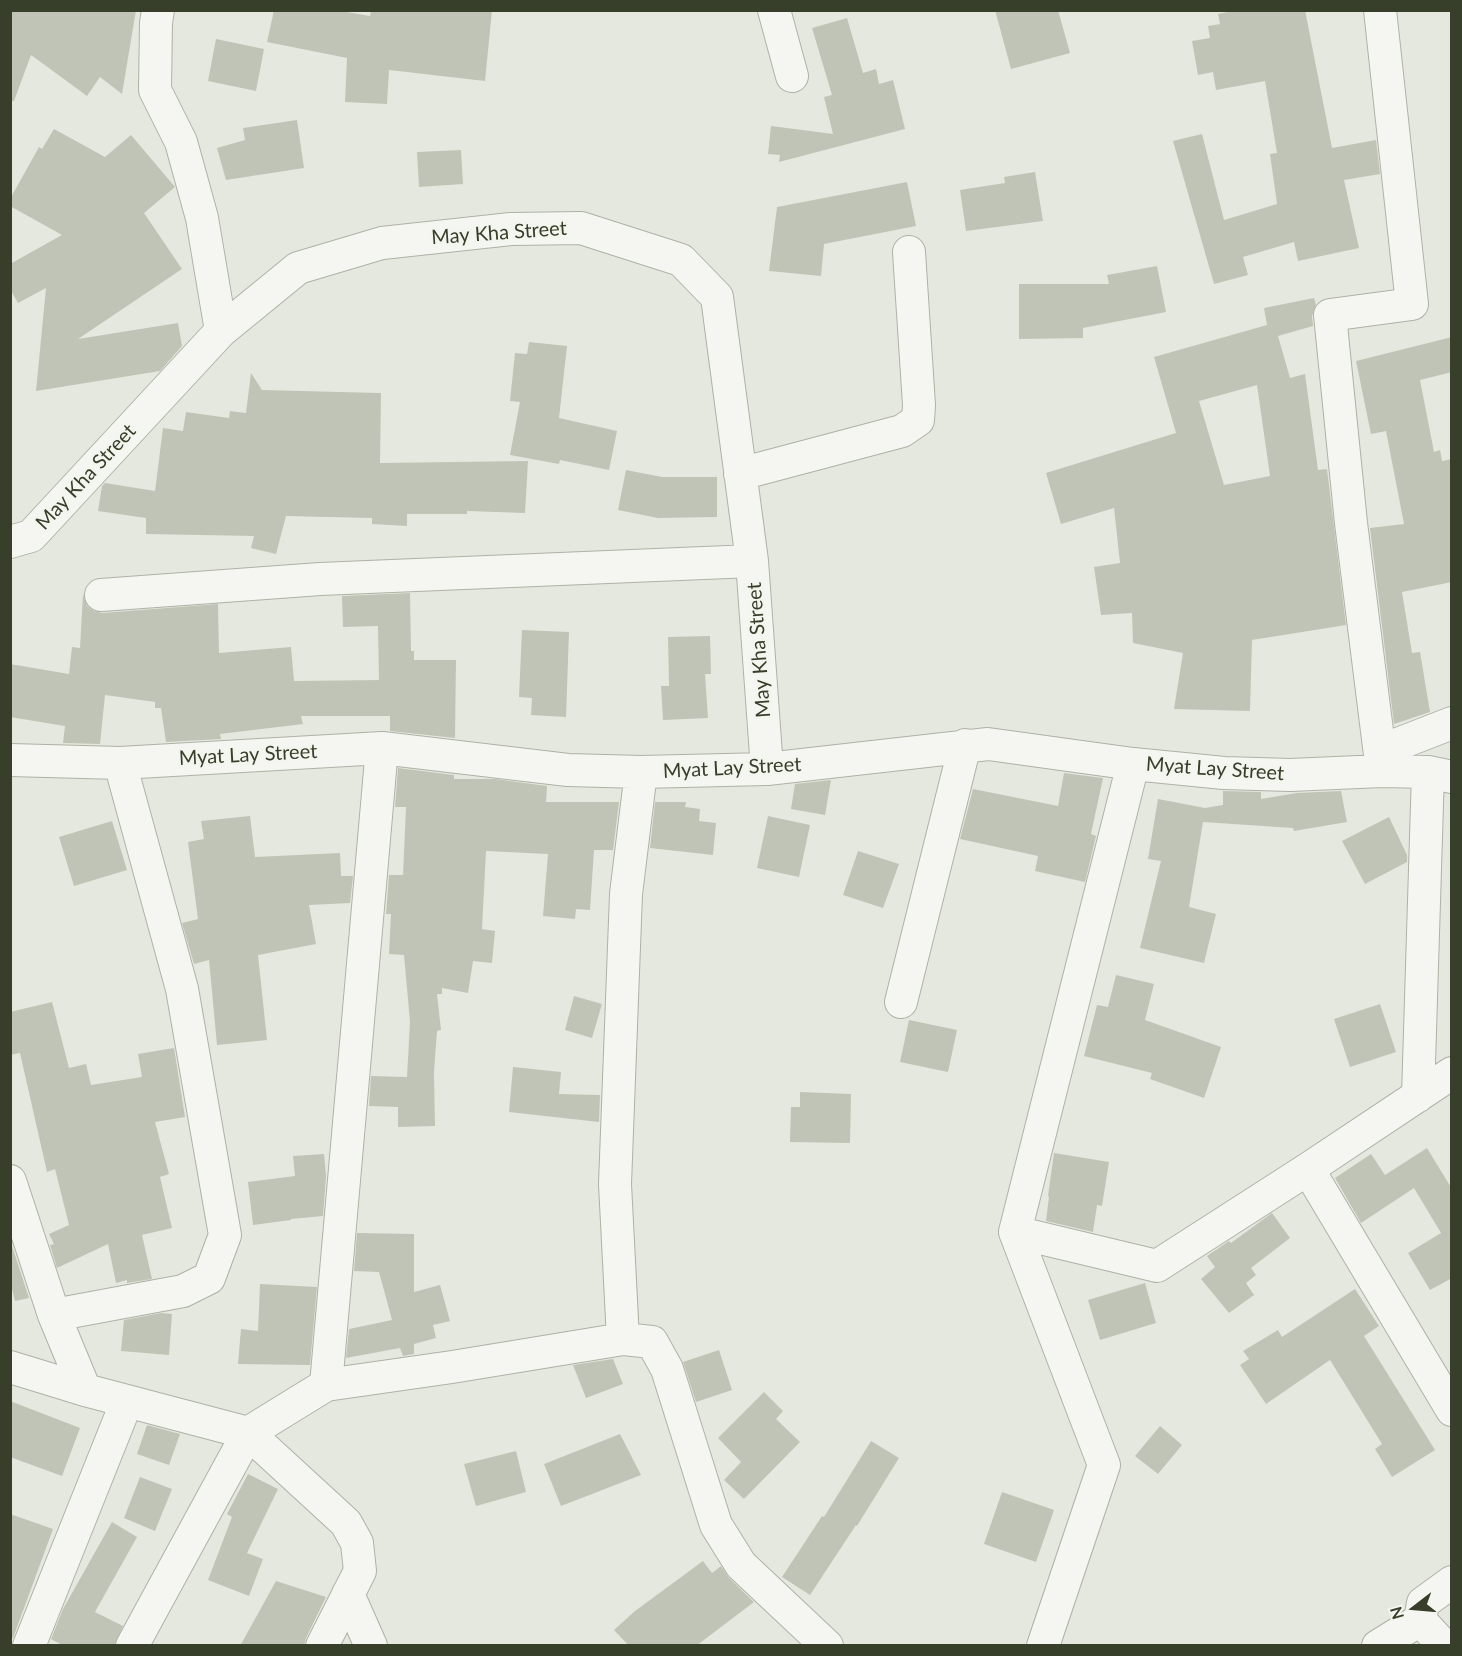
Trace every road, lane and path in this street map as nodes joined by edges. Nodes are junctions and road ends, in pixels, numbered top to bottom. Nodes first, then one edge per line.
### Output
1 (158, 10) edge
2 (1380, 10) edge
3 (781, 12) edge
4 (792, 76) dead end
5 (909, 252) dead end
6 (221, 331) junction
7 (740, 474) junction
8 (10, 542) edge
9 (752, 561) junction
10 (101, 595) dead end
11 (1452, 723) edge
12 (965, 745) junction
13 (382, 748) junction
14 (10, 760) edge
15 (1381, 761) junction
16 (120, 763) junction
17 (1133, 764) junction
18 (767, 769) junction
19 (641, 772) junction
20 (1440, 775) edge
21 (901, 1002) dead end
22 (1452, 1073) edge
23 (1418, 1096) junction
24 (1308, 1169) junction
25 (10, 1181) edge
26 (1015, 1232) junction
27 (54, 1315) junction
28 (623, 1339) junction
29 (10, 1367) edge
30 (326, 1385) junction
31 (85, 1390) junction
32 (127, 1401) junction
33 (1452, 1410) edge
34 (248, 1433) junction
35 (1452, 1582) edge
36 (348, 1594) junction
37 (1420, 1620) junction
38 (29, 1646) edge
39 (132, 1646) edge
40 (322, 1646) edge
41 (371, 1646) edge
42 (827, 1646) edge
43 (1043, 1646) edge
44 (1377, 1646) edge
45 (1444, 1646) edge

1 - 6 street
2 - 15 street
3 - 4 street
5 - 7 street
6 - 7 street, May Kha Street
6 - 8 street, May Kha Street
7 - 9 street, May Kha Street
9 - 10 street
9 - 18 street, May Kha Street
11 - 15 street
12 - 17 street, Myat Lay Street
12 - 18 street, Myat Lay Street
12 - 21 street
13 - 16 street, Myat Lay Street
13 - 19 street, Myat Lay Street
13 - 30 street
14 - 16 street, Myat Lay Street
15 - 17 street, Myat Lay Street
15 - 20 street, Myat Lay Street
16 - 27 street
17 - 26 street
18 - 19 street, Myat Lay Street
19 - 28 street
20 - 23 street
22 - 23 street
23 - 24 street
24 - 26 street
24 - 33 street
25 - 27 street
26 - 43 street
27 - 31 street
28 - 30 street
28 - 42 street
29 - 31 street
30 - 34 street
31 - 32 street
32 - 34 street
32 - 38 street
34 - 36 street
34 - 39 street
35 - 37 street
36 - 40 street
36 - 41 street
37 - 44 street
37 - 45 street

